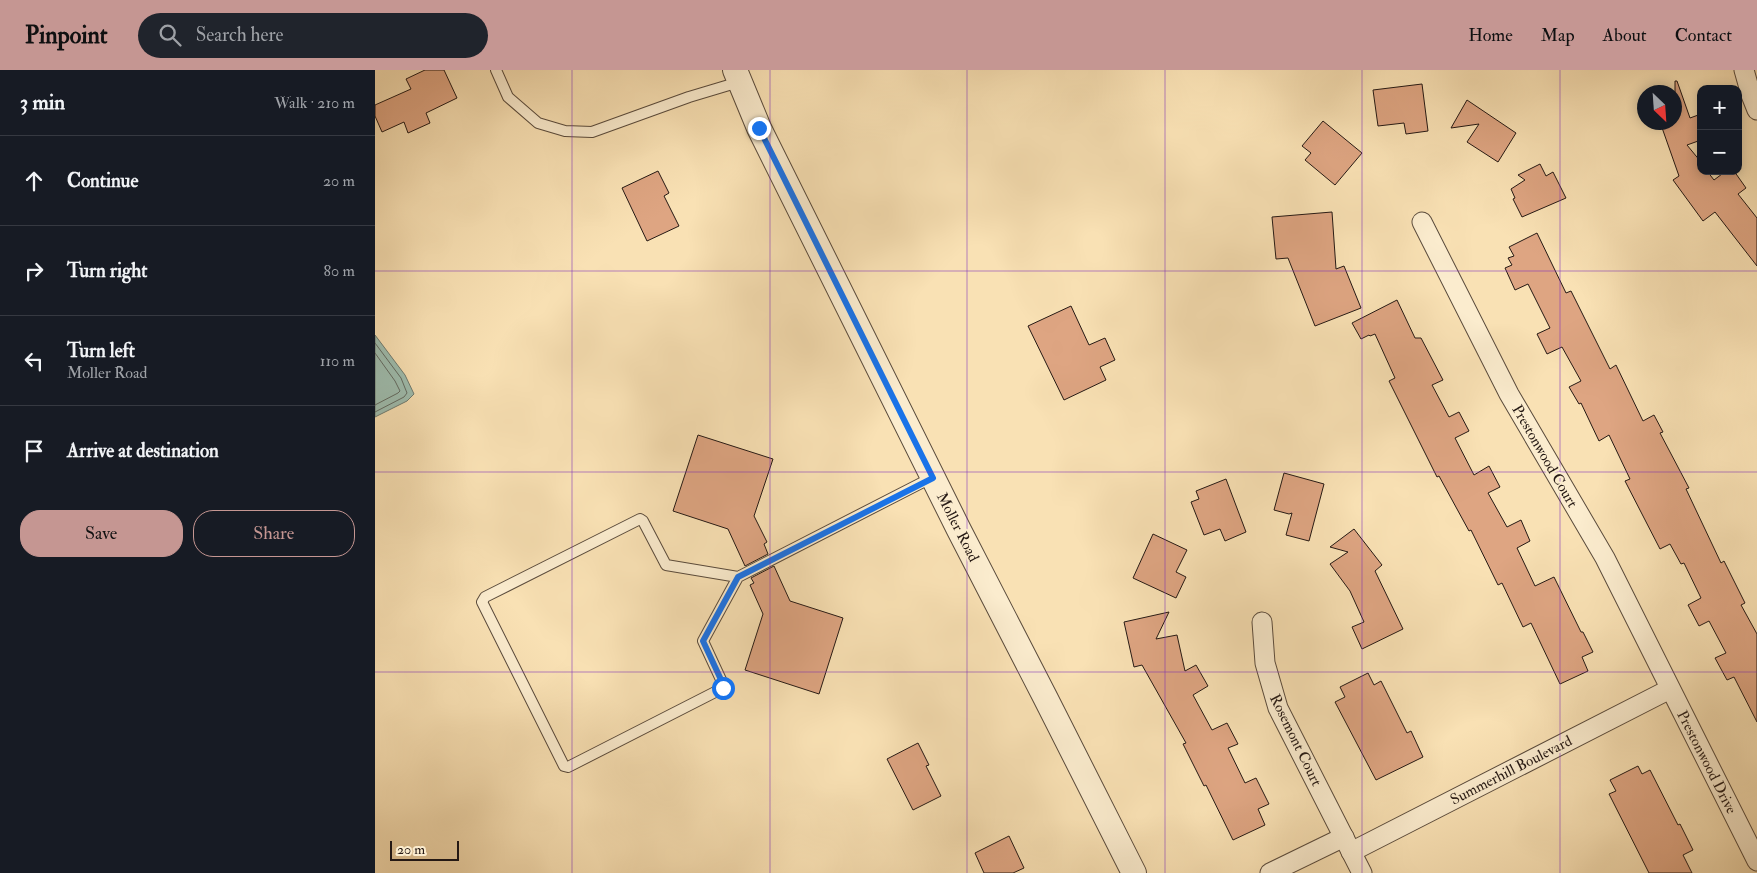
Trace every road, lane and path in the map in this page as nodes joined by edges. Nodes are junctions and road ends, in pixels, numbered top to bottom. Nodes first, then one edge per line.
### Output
1 (496, 70) edge
2 (1744, 70) edge
3 (737, 76) edge
4 (1757, 110) edge
5 (1423, 222) dead end
6 (933, 478) junction
7 (738, 577) junction
8 (1262, 622) dead end
9 (1670, 689) junction
10 (1352, 860) edge
11 (1757, 861) edge
12 (1134, 873) edge
13 (1270, 873) edge

1 - 3 lane
2 - 4 street
3 - 6 street, Moller Road
5 - 9 street, Prestonwood Court
6 - 7 lane
6 - 12 street, Moller Road
7 - 7 lane
8 - 10 street, Rosemont Court
9 - 10 street, Summerhill Boulevard
9 - 11 street, Prestonwood Drive
10 - 13 street, Summerhill Boulevard

